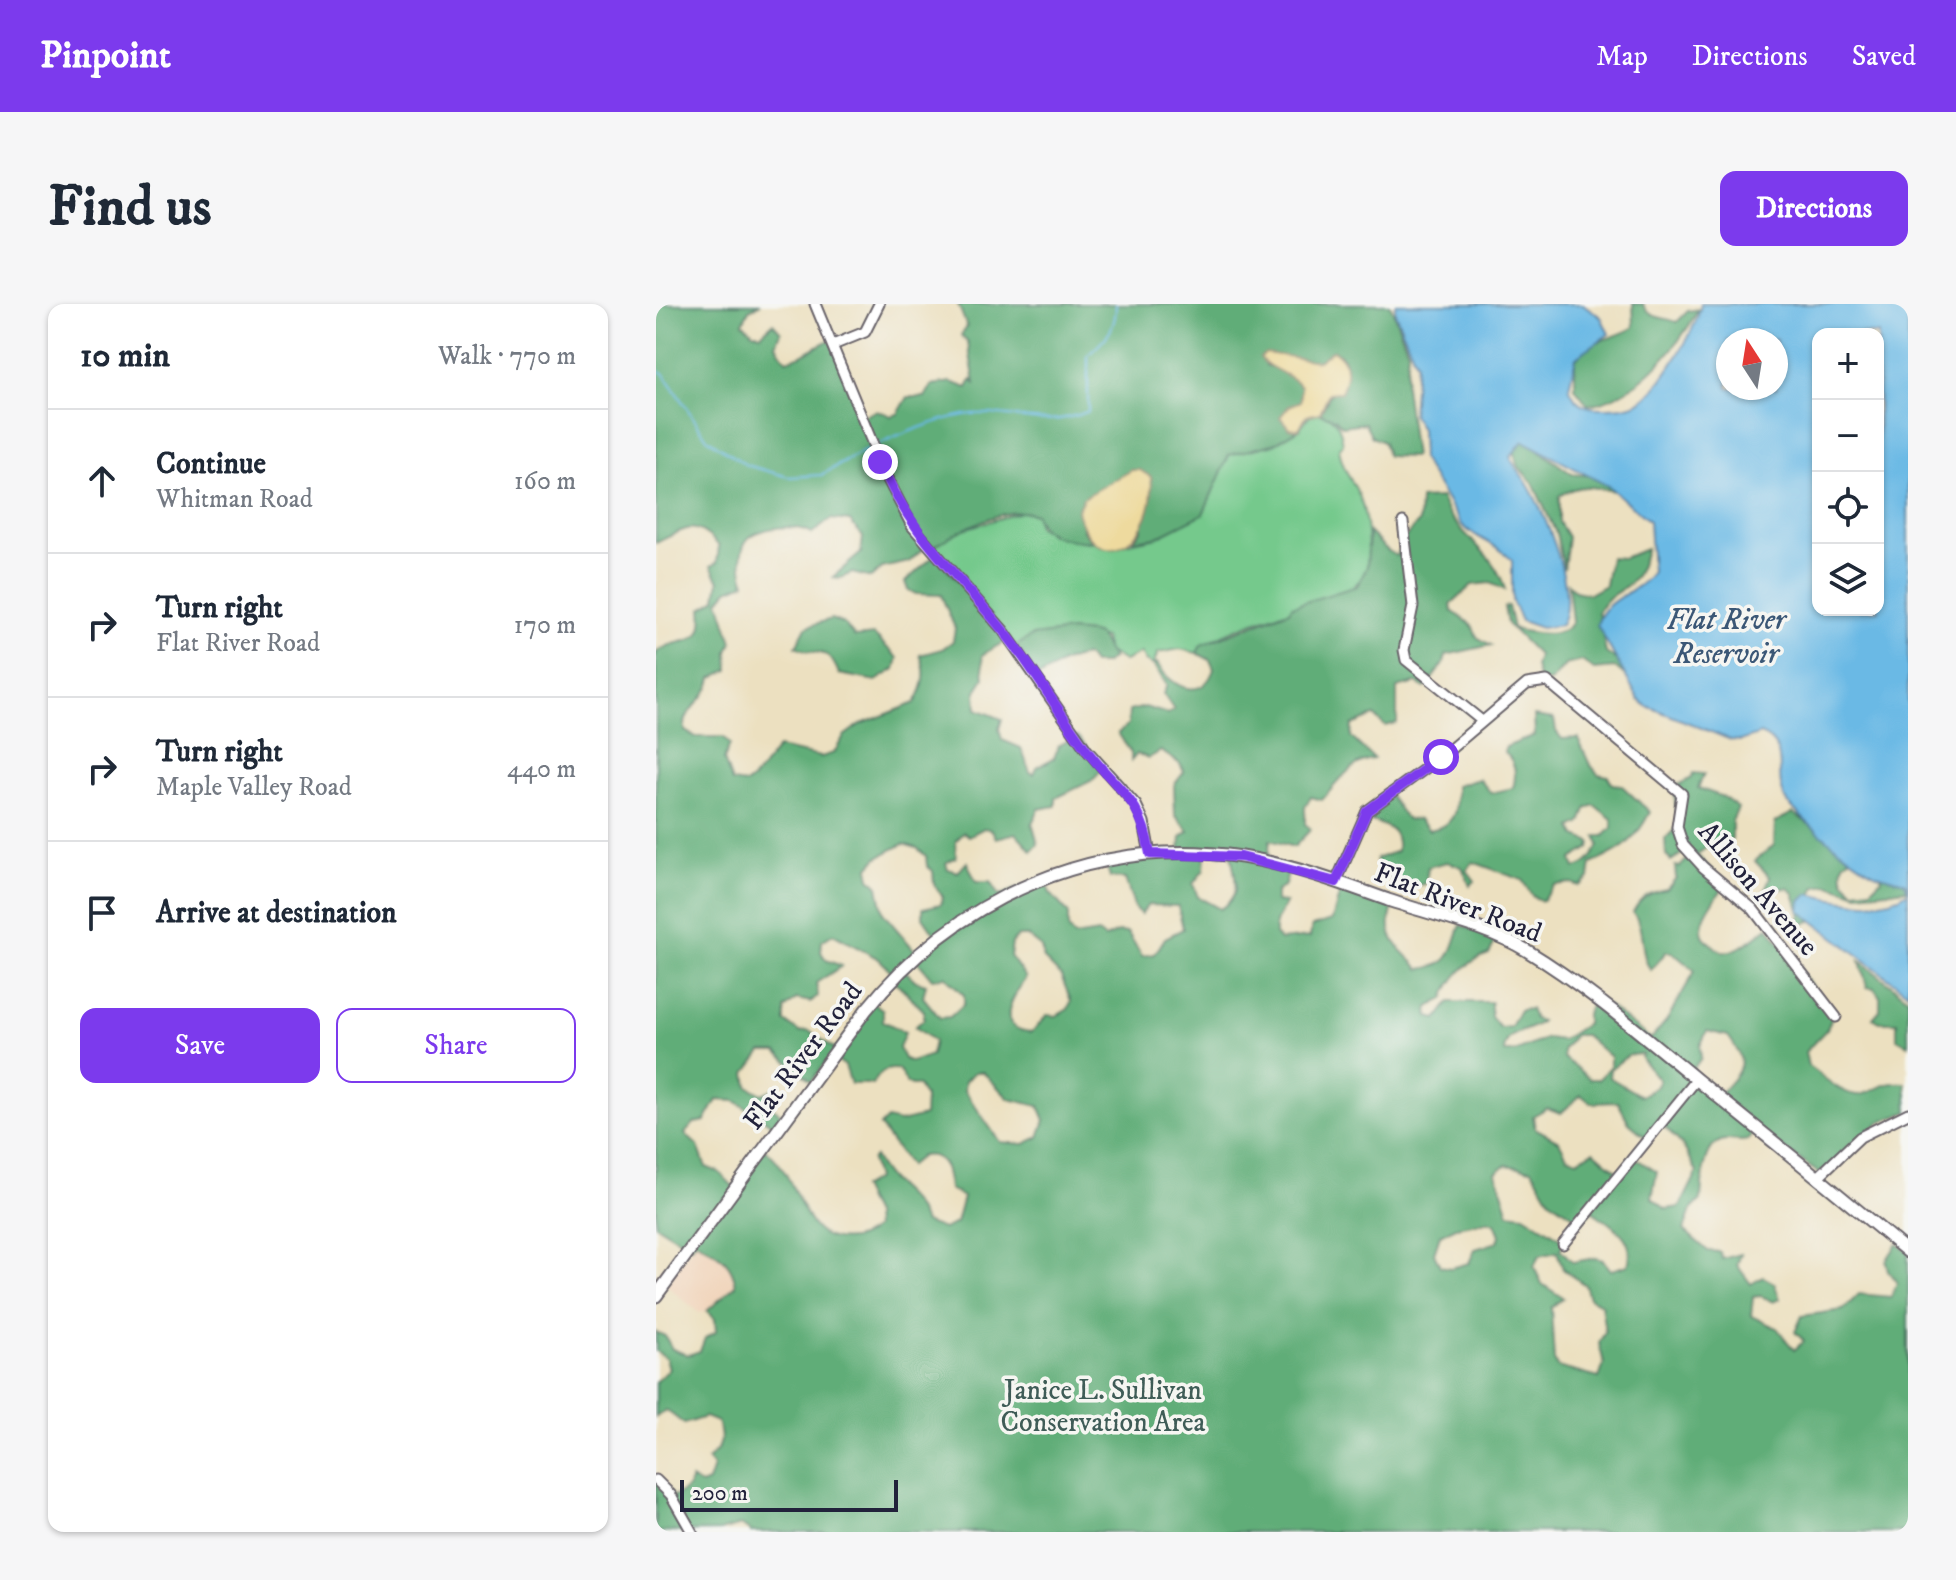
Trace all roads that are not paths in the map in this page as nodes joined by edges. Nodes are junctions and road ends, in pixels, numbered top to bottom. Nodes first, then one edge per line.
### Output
1 (815, 304) edge
2 (879, 304) edge
3 (833, 345) junction
4 (1403, 522) dead end
5 (1482, 721) junction
6 (1150, 854) junction
7 (1336, 882) junction
8 (1836, 1017) dead end
9 (1697, 1079) junction
10 (1908, 1113) edge
11 (1818, 1177) junction
12 (1563, 1244) dead end
13 (1908, 1252) edge
14 (656, 1296) edge
15 (656, 1480) edge
16 (692, 1532) edge

1 - 3 street
2 - 3 street
3 - 6 street
4 - 5 street
5 - 7 street
5 - 8 street, Allison Avenue
6 - 7 main road, Flat River Road
6 - 14 main road, Flat River Road
7 - 9 main road, Flat River Road
9 - 11 main road, Flat River Road
9 - 12 street
10 - 11 street
11 - 13 main road, Flat River Road
15 - 16 street

